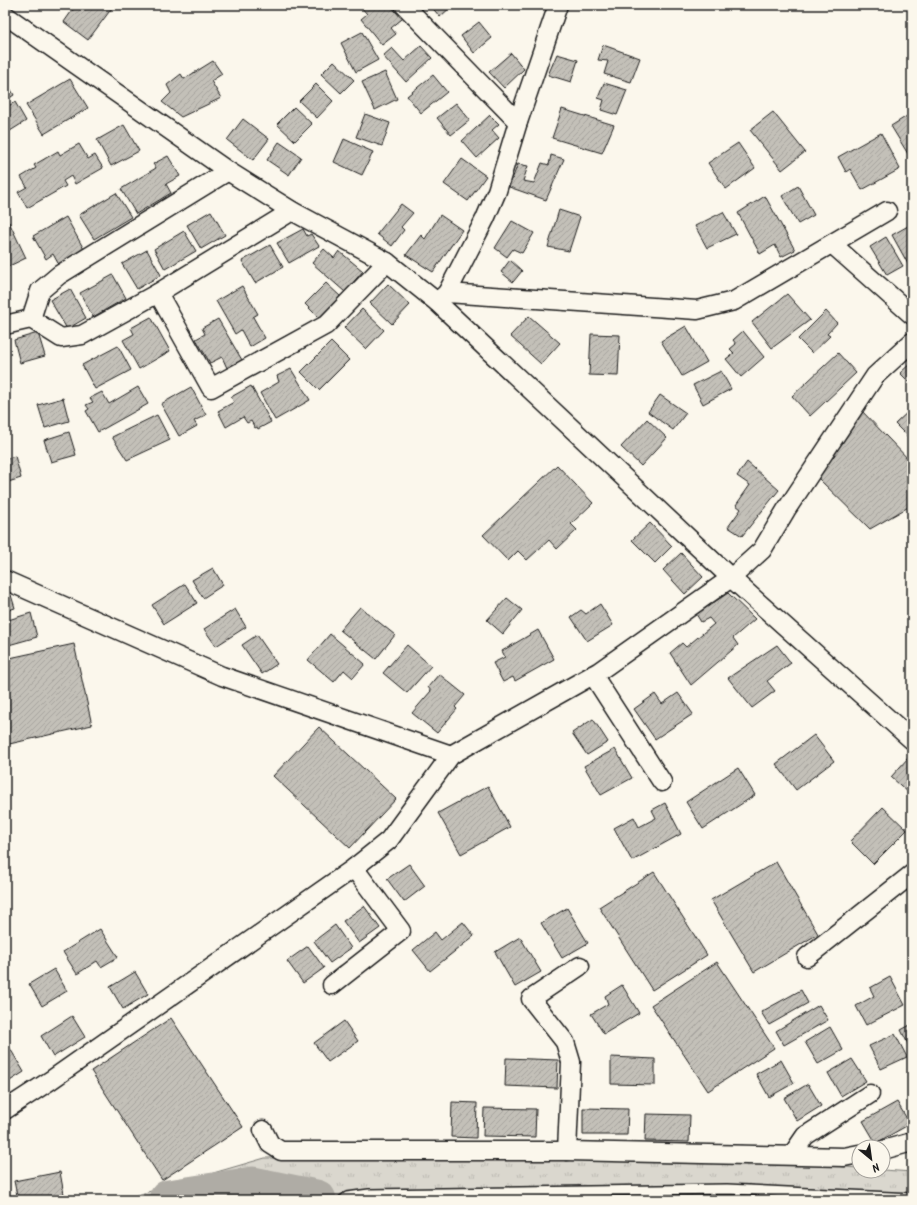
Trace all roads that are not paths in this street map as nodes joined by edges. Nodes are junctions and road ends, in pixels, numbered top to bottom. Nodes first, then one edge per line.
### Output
1 (10, 5) edge
2 (404, 5) edge
3 (558, 5) edge
4 (5, 13) edge
5 (518, 122) junction
6 (228, 171) junction
7 (887, 210) dead end
8 (292, 211) junction
9 (832, 244) junction
10 (387, 262) junction
11 (158, 293) junction
12 (442, 298) junction
13 (912, 315) edge
14 (31, 319) junction
15 (5, 325) edge
16 (912, 342) edge
17 (731, 578) junction
18 (5, 580) edge
19 (594, 675) junction
20 (912, 740) edge
21 (451, 755) junction
22 (662, 782) dead end
23 (354, 868) junction
24 (912, 874) edge
25 (807, 957) dead end
26 (580, 966) dead end
27 (332, 985) dead end
28 (870, 1094) dead end
29 (5, 1110) edge
30 (263, 1130) dead end
31 (912, 1142) edge
32 (891, 1148) edge
33 (567, 1151) junction
34 (792, 1155) junction
35 (851, 1156) edge
36 (912, 1198) edge
37 (345, 1199) edge

1 - 4 street
2 - 5 street
3 - 5 street
4 - 6 street
5 - 12 street
6 - 8 street
6 - 14 street
7 - 9 street
8 - 10 street
8 - 11 street
9 - 12 street
9 - 13 street
10 - 11 street
10 - 12 street
11 - 14 street
12 - 17 street
14 - 15 street
16 - 17 street
17 - 19 street
17 - 20 street
18 - 21 street
19 - 21 street
19 - 22 street
21 - 23 street
23 - 27 street
23 - 29 street
24 - 25 street
26 - 33 street
28 - 34 street
30 - 33 street
31 - 32 street
33 - 34 street
34 - 35 street
36 - 37 lane

